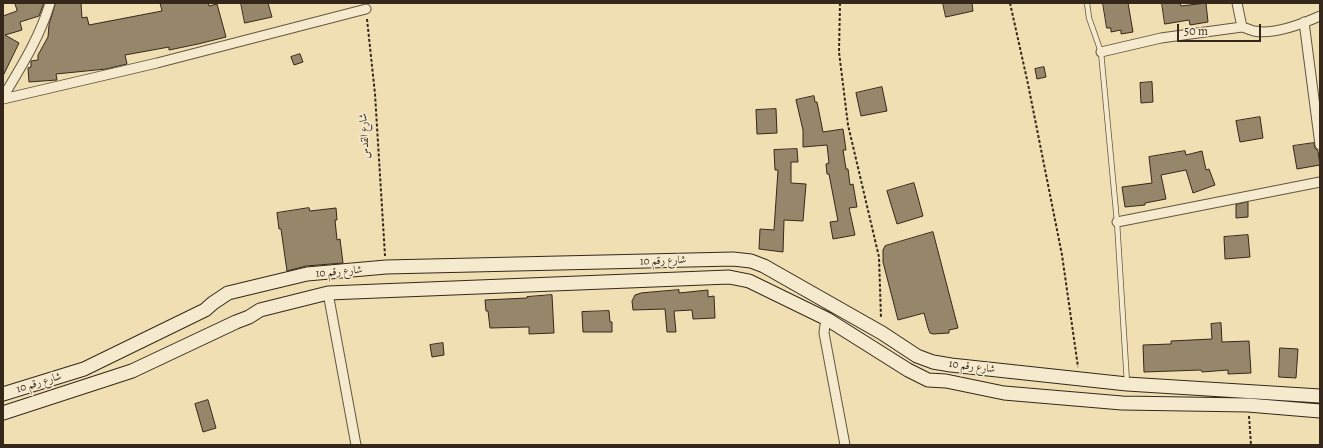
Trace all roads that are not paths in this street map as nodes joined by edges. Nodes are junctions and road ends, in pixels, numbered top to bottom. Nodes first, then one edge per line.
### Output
1 (50, 3) edge
2 (1087, 3) edge
3 (1237, 3) edge
4 (366, 9) road end
5 (1320, 16) edge
6 (1304, 22) junction
7 (1242, 27) junction
8 (1101, 52) junction
9 (3, 98) edge
10 (1320, 146) edge
11 (1320, 182) edge
12 (1118, 222) junction
13 (328, 292) junction
14 (827, 319) junction
15 (1127, 384) junction
16 (3, 394) edge
17 (1320, 396) edge
18 (1320, 411) edge
19 (3, 413) edge
20 (356, 445) edge
21 (845, 445) edge

1 - 9 street
2 - 8 lane
3 - 7 street
4 - 9 street
5 - 6 street
6 - 7 street
6 - 10 street
7 - 8 street
8 - 12 lane
11 - 12 street
12 - 15 lane
13 - 14 main road, شارع رقم 10
13 - 19 main road, شارع رقم 10
13 - 20 street
14 - 18 main road, شارع رقم 10
14 - 21 street
15 - 16 main road, شارع رقم 10
15 - 17 main road, شارع رقم 10

